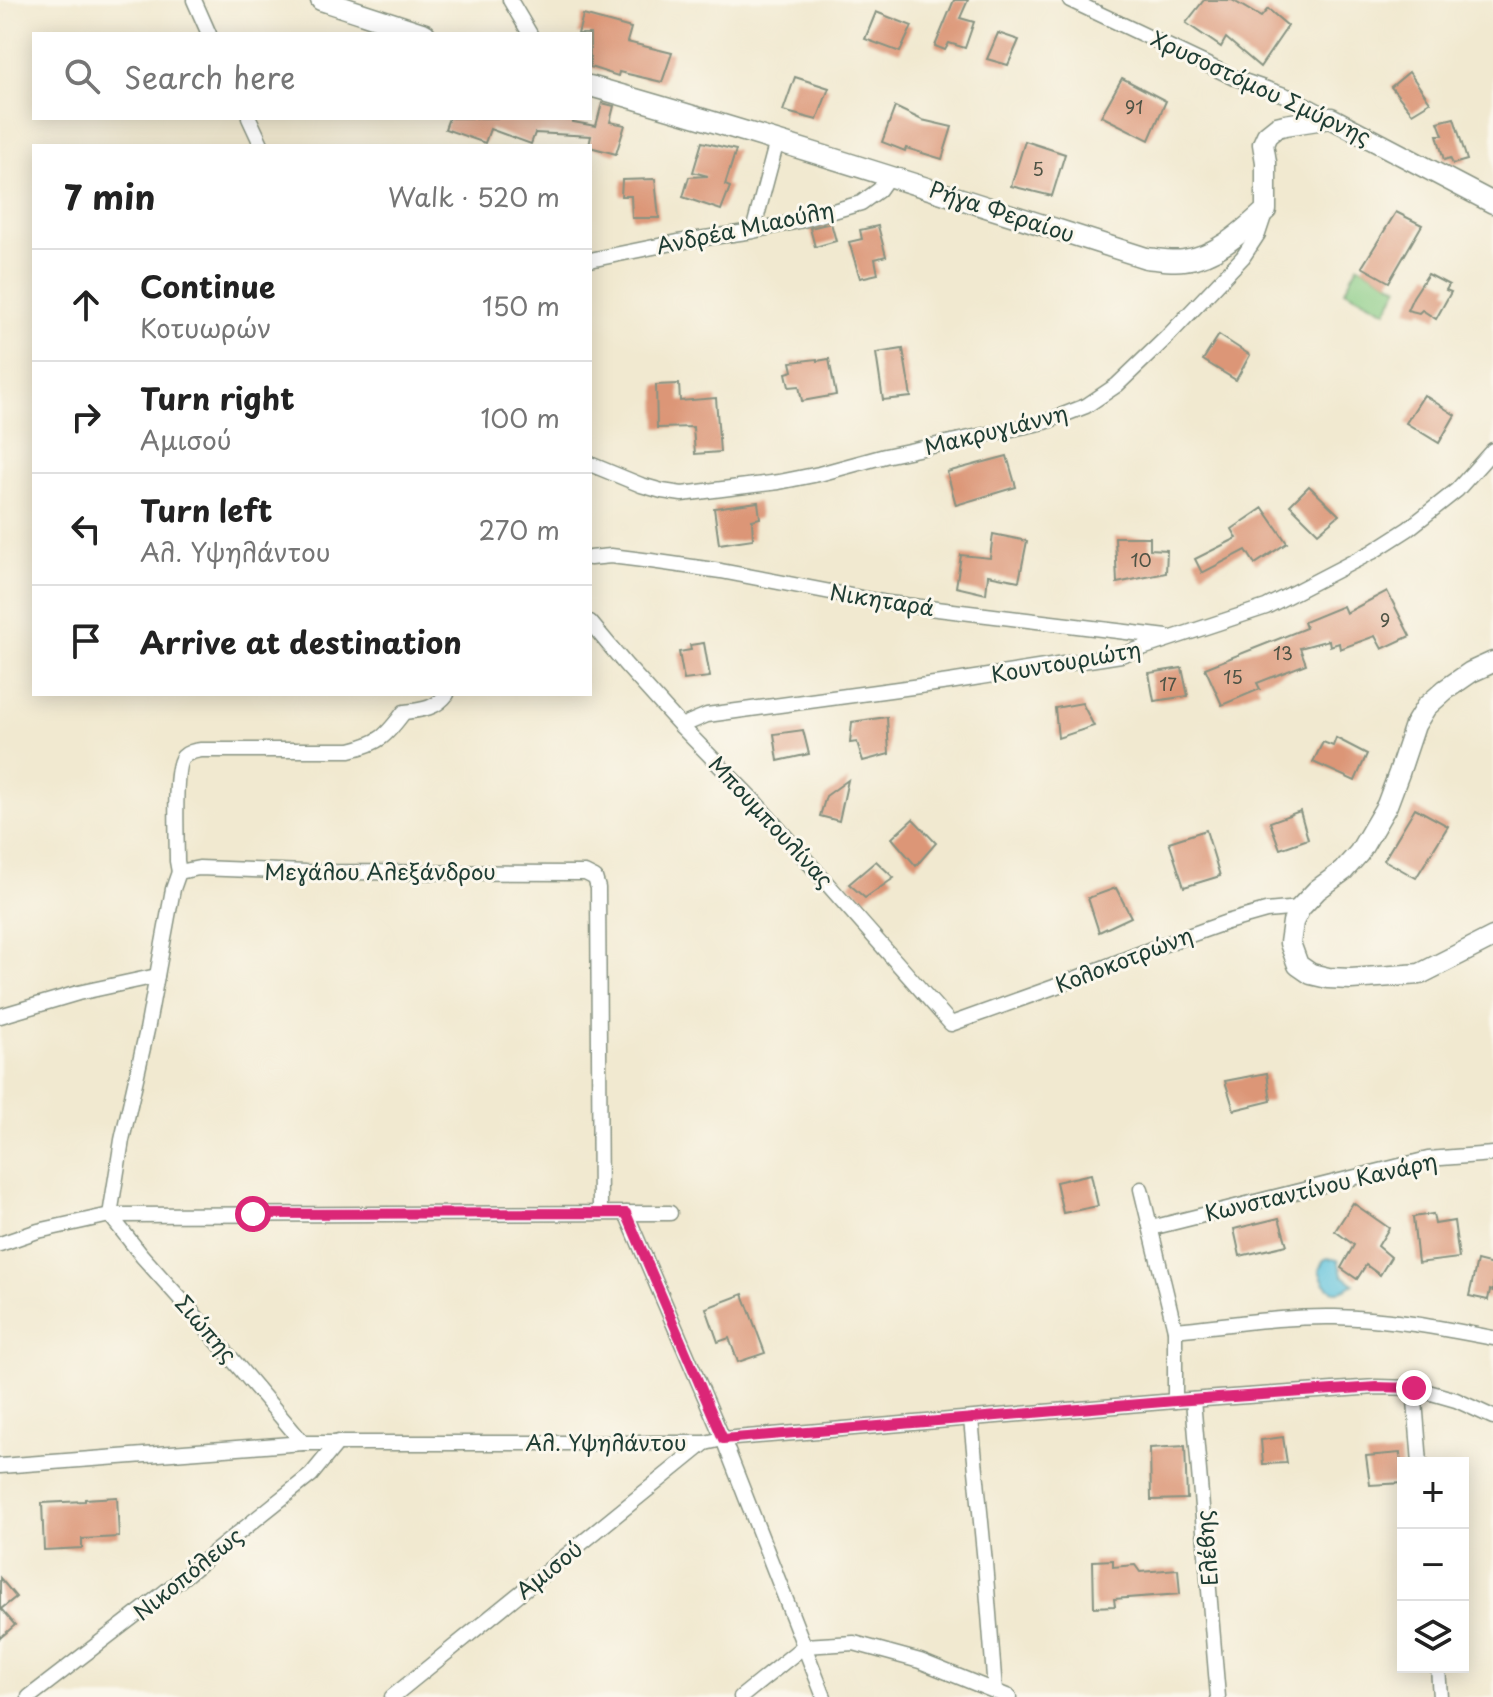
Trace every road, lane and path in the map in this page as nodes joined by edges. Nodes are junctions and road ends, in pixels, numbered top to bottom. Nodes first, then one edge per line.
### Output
1 (194, 0) edge
2 (321, 0) edge
3 (510, 0) edge
4 (1070, 0) edge
5 (208, 32) edge
6 (419, 32) edge
7 (529, 32) edge
8 (592, 87) edge
9 (1331, 118) junction
10 (250, 120) edge
11 (777, 141) junction
12 (261, 144) edge
13 (889, 176) junction
14 (1493, 203) edge
15 (1266, 210) junction
16 (753, 231) junction
17 (592, 260) edge
18 (1493, 450) edge
19 (592, 465) edge
20 (592, 558) edge
21 (592, 624) edge
22 (1175, 638) junction
23 (1493, 662) edge
24 (446, 696) edge
25 (681, 726) junction
26 (179, 872) junction
27 (1300, 908) junction
28 (1493, 937) edge
29 (157, 976) junction
30 (0, 1016) edge
31 (951, 1024) joint
32 (1493, 1154) edge
33 (1141, 1189) dead end
34 (600, 1213) junction
35 (626, 1213) junction
36 (670, 1213) dead end
37 (110, 1215) junction
38 (1151, 1228) junction
39 (0, 1244) edge
40 (1175, 1330) junction
41 (1493, 1338) edge
42 (1414, 1388) junction
43 (1193, 1400) junction
44 (1175, 1401) junction
45 (1493, 1417) edge
46 (971, 1419) junction
47 (723, 1439) junction
48 (338, 1442) junction
49 (303, 1443) junction
50 (705, 1443) junction
51 (1420, 1457) edge
52 (0, 1466) edge
53 (804, 1646) junction
54 (1438, 1673) edge
55 (995, 1690) junction
56 (29, 1697) edge
57 (392, 1697) edge
58 (741, 1697) edge
59 (824, 1697) edge
60 (1009, 1697) edge
61 (1218, 1697) edge
62 (1440, 1697) edge

1 - 5 street
2 - 6 street
3 - 7 street
4 - 9 street, Χρυσοστόμου Σμύρνης
8 - 11 street, Ρήγα Φεραίου
9 - 14 street, Χρυσοστόμου Σμύρνης
9 - 15 street
10 - 12 street
11 - 13 street, Ρήγα Φεραίου
11 - 16 street
13 - 15 street, Ρήγα Φεραίου
13 - 16 street, Ανδρέα Μιαούλη
15 - 19 street, Μακρυγιάννη
16 - 17 street, Ανδρέα Μιαούλη
18 - 22 street, Κουντουριώτη
20 - 22 street, Νικηταρά
21 - 25 street, Μπουμπουλίνας
22 - 25 street, Κουντουριώτη
23 - 27 street
24 - 26 street
25 - 31 street, Μπουμπουλίνας
26 - 29 street
26 - 34 street, Μεγάλου Αλεξάνδρου
27 - 28 street
27 - 31 street, Κολοκοτρώνη
29 - 30 street
29 - 37 street
32 - 38 street, Κωνσταντίνου Κανάρη
33 - 38 street
34 - 35 street
34 - 37 street
35 - 36 street
35 - 47 street
37 - 39 street
37 - 49 street, Σιώπης
38 - 40 street
40 - 41 street
40 - 44 street
42 - 43 street, Αλ. Υψηλάντου
42 - 45 street, Αλ. Υψηλάντου
42 - 51 street
43 - 44 street, Αλ. Υψηλάντου
43 - 61 street, Ελέβης
44 - 46 street, Αλ. Υψηλάντου
46 - 47 street, Αλ. Υψηλάντου
46 - 55 street
47 - 50 street, Αλ. Υψηλάντου
47 - 53 street
48 - 49 street, Αλ. Υψηλάντου
48 - 50 street, Αλ. Υψηλάντου
48 - 56 street, Νικοπόλεως
49 - 52 street, Αλ. Υψηλάντου
50 - 57 street, Αμισού
53 - 55 street
53 - 58 street
53 - 59 street
54 - 62 street
55 - 60 street

